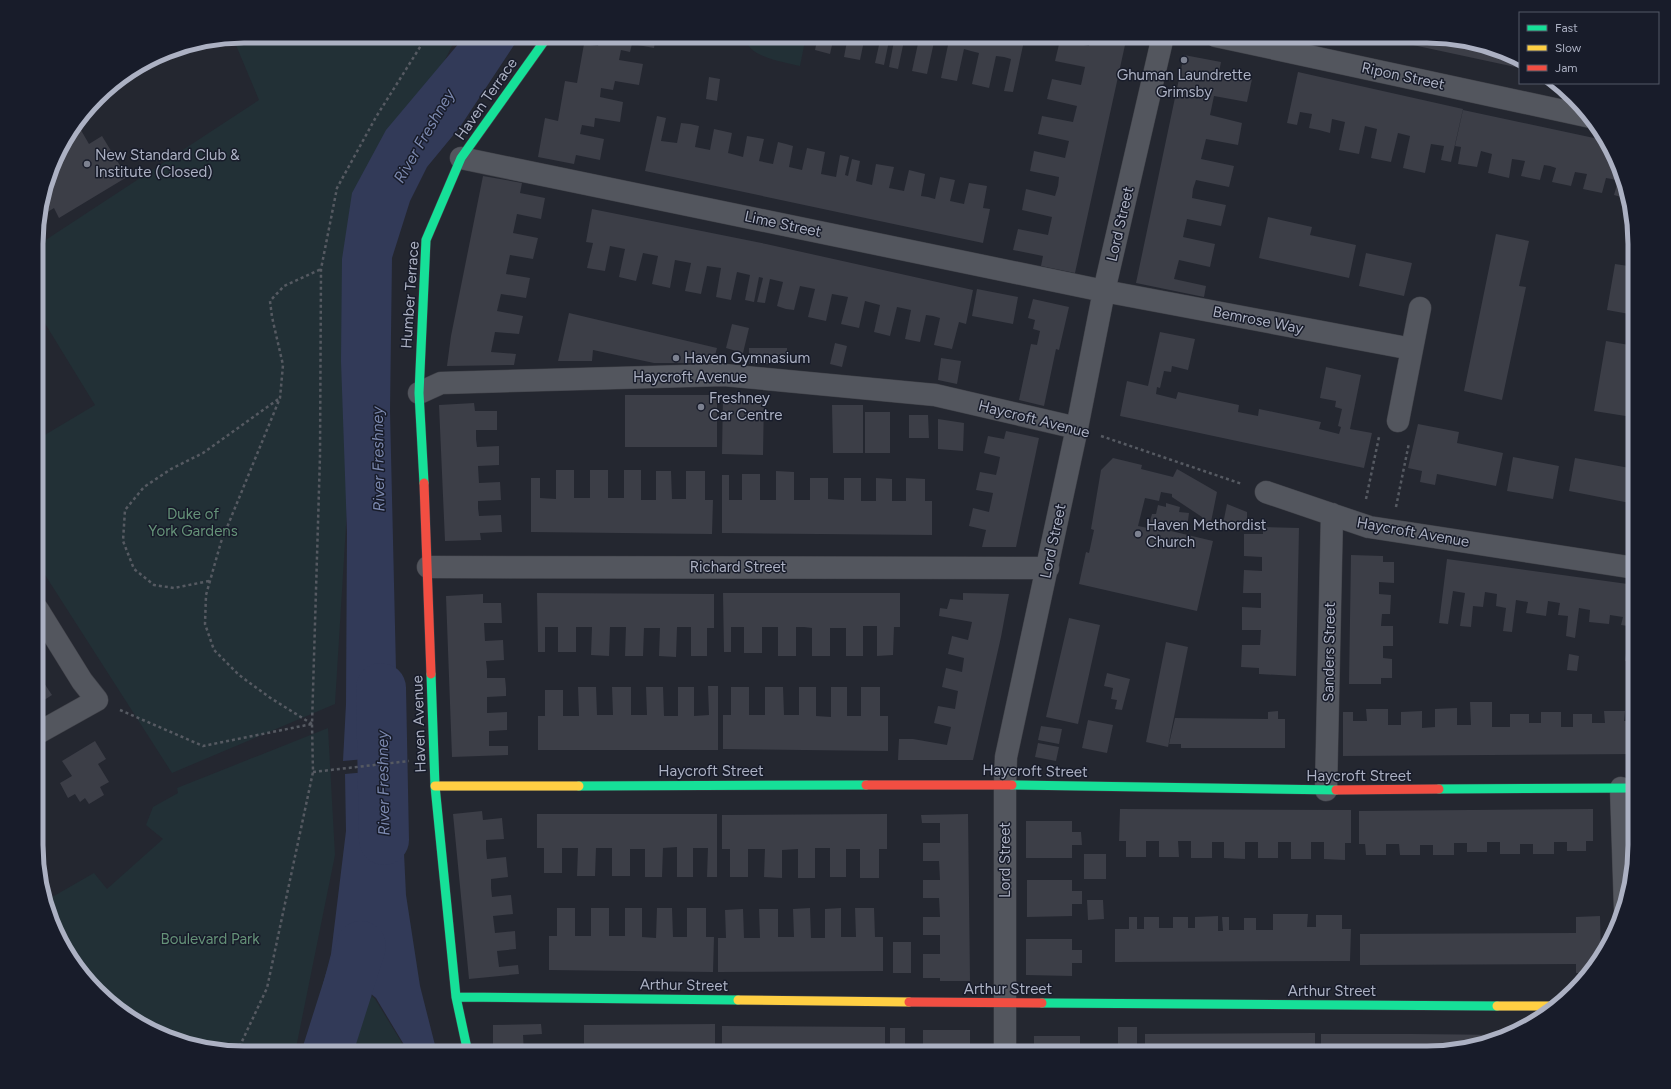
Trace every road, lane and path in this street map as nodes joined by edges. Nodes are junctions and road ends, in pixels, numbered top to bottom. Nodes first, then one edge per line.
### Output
1 (423, 43) edge
2 (541, 43) edge
3 (1161, 43) edge
4 (1248, 43) edge
5 (1582, 115) edge
6 (461, 158) junction
7 (321, 269) junction
8 (1104, 290) junction
9 (1420, 308) dead end
10 (1412, 349) junction
11 (419, 393) junction
12 (280, 398) junction
13 (1398, 421) junction
14 (1077, 428) junction
15 (1266, 492) joint
16 (1332, 514) junction
17 (1361, 524) junction
18 (1392, 531) junction
19 (428, 567) junction
20 (1628, 567) edge
21 (1048, 568) junction
22 (210, 581) junction
23 (43, 618) edge
24 (106, 704) junction
25 (312, 724) junction
26 (43, 731) edge
27 (409, 761) dead end
28 (313, 772) junction
29 (1005, 785) junction
30 (435, 786) junction
31 (1628, 788) edge
32 (1326, 790) junction
33 (1626, 873) edge
34 (456, 997) junction
35 (1005, 1004) junction
36 (1548, 1006) edge
37 (240, 1046) edge
38 (466, 1046) edge
39 (1005, 1046) edge

1 - 7 path
2 - 6 street, Haven Terrace
3 - 8 street, Lord Street
4 - 5 street, Ripon Street
6 - 8 street, Lime Street
6 - 11 street, Humber Terrace
7 - 12 path
7 - 25 path
8 - 10 street, Bemrose Way
8 - 14 street, Lord Street
9 - 10 street
10 - 13 street
11 - 14 street, Haycroft Avenue
11 - 19 street, Haven Avenue
12 - 22 path
12 - 22 path
13 - 17 path
13 - 18 path
14 - 15 path, Haycroft Avenue
14 - 21 street, Lord Street
15 - 16 street, Haycroft Avenue
16 - 17 street, Haycroft Avenue
16 - 32 street, Sanders Street
17 - 18 street, Haycroft Avenue
18 - 20 street, Haycroft Avenue
19 - 21 street, Richard Street
19 - 30 street, Haven Avenue
21 - 29 street, Lord Street
22 - 25 path
23 - 24 street
24 - 25 path
24 - 26 street
25 - 28 path
27 - 28 path
28 - 37 path
29 - 30 street, Haycroft Street
29 - 32 street, Haycroft Street
29 - 35 street, Lord Street
30 - 34 street, Haven Avenue
31 - 32 street, Haycroft Street
31 - 33 street
34 - 35 street, Arthur Street
34 - 38 street, Haven Avenue
35 - 36 street, Arthur Street
35 - 39 street, Lord Street

